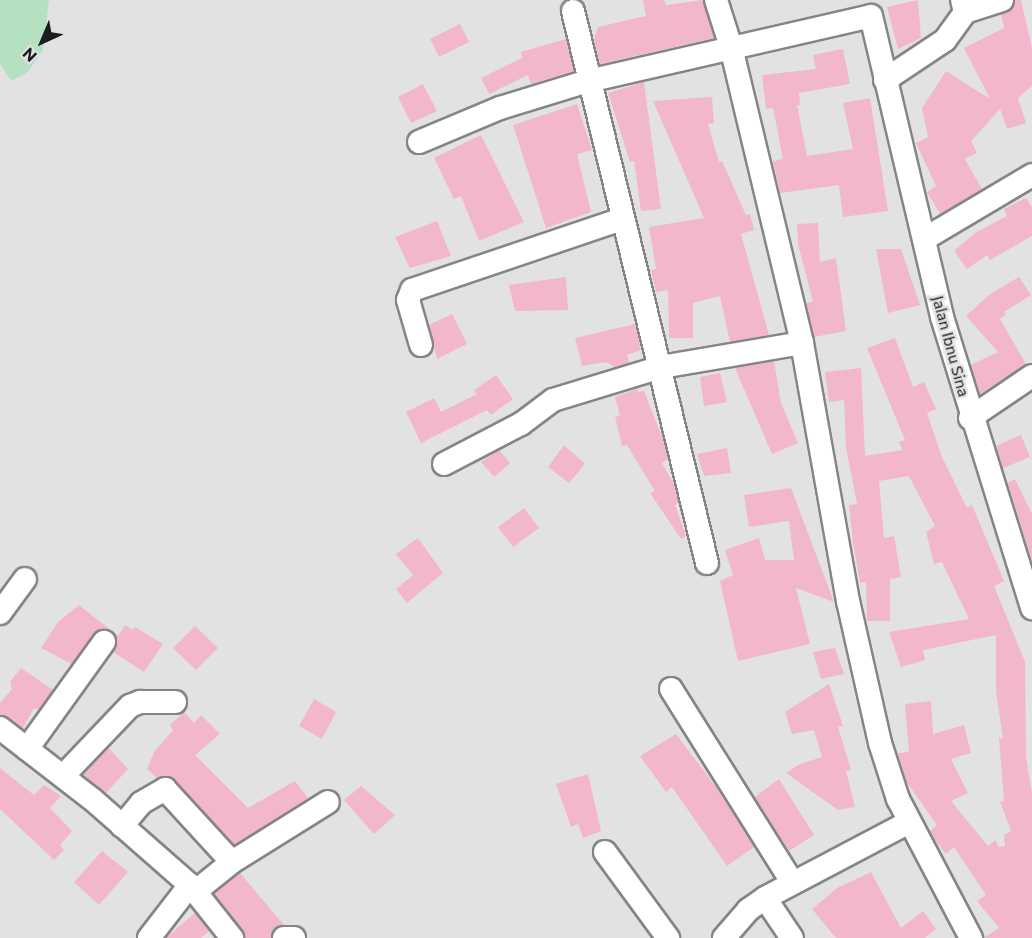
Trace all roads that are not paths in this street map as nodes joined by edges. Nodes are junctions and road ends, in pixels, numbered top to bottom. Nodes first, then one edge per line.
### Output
1 (716, 0) edge
2 (1002, 0) edge
3 (963, 6) edge
4 (870, 8) edge
5 (573, 11) dead end
6 (731, 47) junction
7 (885, 80) junction
8 (588, 81) junction
9 (419, 142) dead end
10 (1032, 175) edge
11 (622, 219) junction
12 (926, 238) junction
13 (802, 343) junction
14 (421, 345) dead end
15 (661, 367) junction
16 (1032, 376) edge
17 (970, 418) junction
18 (444, 464) dead end
19 (707, 562) dead end
20 (25, 579) dead end
21 (1032, 608) edge
22 (0, 613) edge
23 (104, 642) dead end
24 (671, 689) dead end
25 (175, 702) dead end
26 (0, 728) edge
27 (27, 748) junction
28 (63, 776) junction
29 (328, 802) dead end
30 (909, 822) junction
31 (122, 826) junction
32 (605, 852) dead end
33 (232, 862) junction
34 (792, 882) junction
35 (193, 888) junction
36 (765, 898) junction
37 (149, 938) edge
38 (232, 938) edge
39 (284, 938) edge
40 (294, 938) edge
41 (668, 938) edge
42 (724, 938) edge
43 (792, 938) edge
44 (971, 938) edge

1 - 6 street
2 - 3 street
3 - 7 street
4 - 6 street
4 - 7 street, Jalan Ibnu Sina
5 - 8 street
6 - 8 street
6 - 13 street
7 - 12 street, Jalan Ibnu Sina
8 - 9 street
8 - 11 street
10 - 12 street
11 - 14 street
11 - 15 street
12 - 17 street, Jalan Ibnu Sina
13 - 15 street
13 - 30 street
15 - 18 street
15 - 19 street
16 - 17 street
17 - 21 street, Jalan Ibnu Sina
20 - 22 street
23 - 27 street
24 - 34 street
25 - 28 street
26 - 27 street
27 - 28 street
28 - 31 street
29 - 33 street
30 - 34 street
30 - 44 street
31 - 33 street
31 - 35 street
32 - 41 street
33 - 35 street
34 - 36 street
35 - 37 street
35 - 38 street
36 - 42 street
36 - 43 street
39 - 40 street

